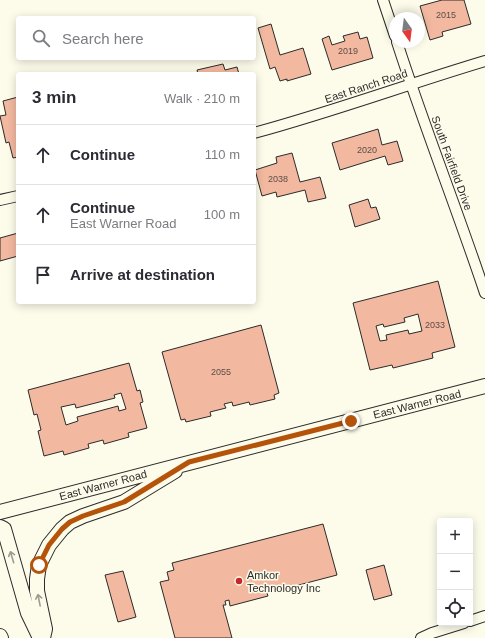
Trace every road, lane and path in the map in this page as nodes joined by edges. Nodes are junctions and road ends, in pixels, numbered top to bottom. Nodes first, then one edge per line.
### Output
1 (383, 0) edge
2 (389, 18) edge
3 (399, 48) edge
4 (485, 61) edge
5 (410, 84) junction
6 (256, 132) edge
7 (16, 196) edge
8 (0, 200) edge
9 (485, 293) edge
10 (485, 386) edge
11 (189, 462) junction
12 (0, 512) edge
13 (0, 527) edge
14 (485, 616) edge
15 (473, 620) edge
16 (454, 626) edge
17 (41, 638) edge
18 (421, 638) edge

1 - 2 street
3 - 5 street, South Fairfield Drive
4 - 5 street, East Ranch Road
5 - 6 street, East Ranch Road
5 - 9 street, South Fairfield Drive
7 - 8 street
10 - 11 main road, East Warner Road
11 - 12 main road, East Warner Road
17 -> 11 main road
17 -> 13 main road
14 - 15 street
16 - 18 street

